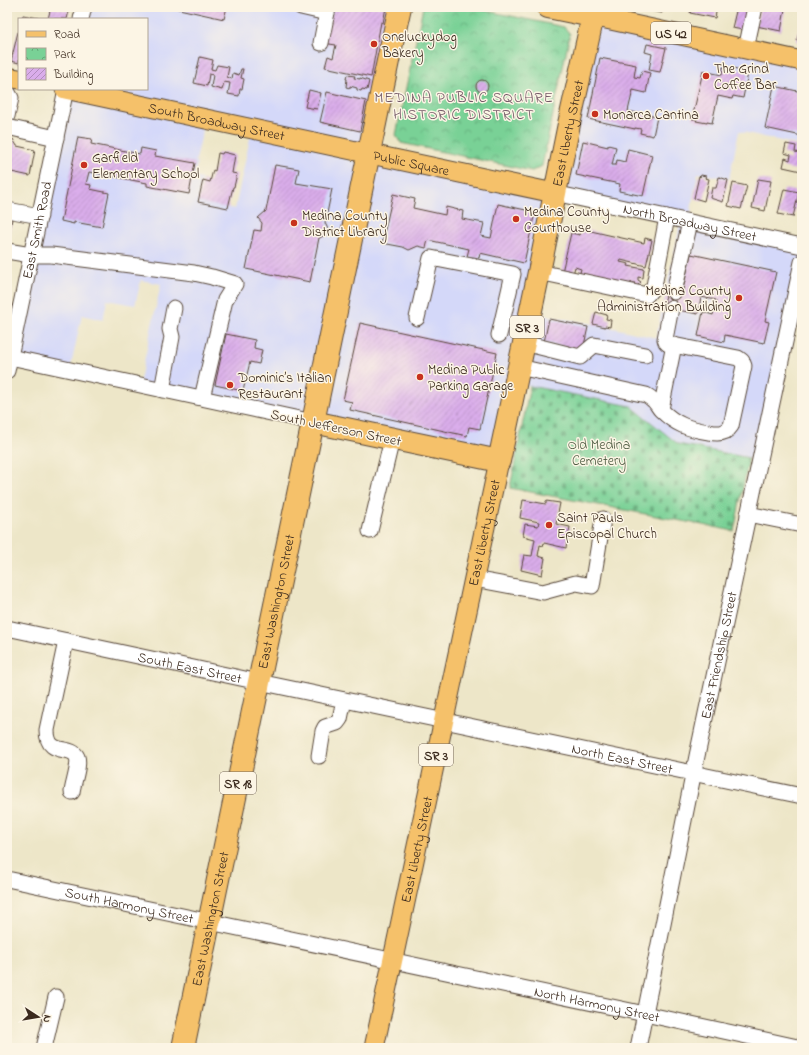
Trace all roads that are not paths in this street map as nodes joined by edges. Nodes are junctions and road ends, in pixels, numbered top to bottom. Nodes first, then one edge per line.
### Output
1 (84, 7) edge
2 (301, 7) edge
3 (400, 7) edge
4 (548, 7) edge
5 (755, 7) edge
6 (328, 10) edge
7 (593, 12) edge
8 (81, 18) edge
9 (321, 43) dead end
10 (746, 49) junction
11 (802, 61) edge
12 (7, 77) edge
13 (18, 79) edge
14 (66, 90) edge
15 (71, 90) edge
16 (9, 94) edge
17 (7, 116) edge
18 (7, 127) edge
19 (56, 138) junction
20 (368, 154) junction
21 (554, 193) junction
22 (7, 210) edge
23 (40, 216) junction
24 (667, 217) junction
25 (690, 222) junction
26 (802, 246) edge
27 (7, 251) edge
28 (31, 255) junction
29 (802, 262) edge
30 (539, 272) junction
31 (674, 292) dead end
32 (174, 308) dead end
33 (671, 308) dead end
34 (417, 318) dead end
35 (499, 335) dead end
36 (524, 343) junction
37 (674, 345) junction
38 (645, 355) dead end
39 (8, 364) edge
40 (519, 367) junction
41 (162, 390) junction
42 (202, 398) junction
43 (661, 410) junction
44 (313, 422) junction
45 (392, 439) junction
46 (499, 461) junction
47 (748, 514) junction
48 (603, 519) dead end
49 (802, 525) edge
50 (370, 531) dead end
51 (474, 579) junction
52 (7, 628) edge
53 (66, 641) junction
54 (259, 682) junction
55 (344, 700) junction
56 (444, 721) junction
57 (319, 756) dead end
58 (694, 774) junction
59 (72, 792) dead end
60 (802, 796) edge
61 (7, 879) edge
62 (209, 922) junction
63 (393, 960) junction
64 (56, 997) dead end
65 (645, 1014) junction
66 (44, 1048) edge
67 (183, 1048) edge
68 (374, 1048) edge
69 (638, 1048) edge
70 (802, 1048) edge

1 - 8 street
2 - 6 street
3 - 20 highway, Public Square
4 - 7 highway, US 42
5 - 10 street
6 - 9 street
7 - 10 main road, US 42
7 - 21 highway, East Liberty Street / SR 3
10 - 11 main road, US 42
12 - 13 main road
14 - 19 street, East Smith Road
15 - 20 main road, South Broadway Street
16 - 17 street
18 - 19 street
19 - 23 street, East Smith Road
20 - 21 main road, Public Square
20 - 44 highway, East Washington Street
21 - 24 street, North Broadway Street
21 - 30 highway, East Liberty Street / SR 3
22 - 23 street
23 - 28 street, East Smith Road
24 - 25 street, North Broadway Street
24 - 30 street
25 - 26 street, North Broadway Street
25 - 31 street
27 - 28 street
28 - 39 street, East Smith Road
28 - 42 street
29 - 47 street, East Friendship Street
30 - 36 highway, East Liberty Street / SR 3
32 - 41 street
33 - 37 street
34 - 35 street
36 - 38 street
36 - 40 highway, East Liberty Street / SR 3
37 - 43 street
37 - 43 street
39 - 41 street, South Jefferson Street
40 - 43 street
40 - 46 highway, East Liberty Street / SR 3
41 - 42 street, South Jefferson Street
42 - 44 street, South Jefferson Street
44 - 45 highway, South Jefferson Street
44 - 54 highway, East Washington Street / SR 18
45 - 46 highway, South Jefferson Street
45 - 50 street
46 - 51 main road, East Liberty Street / SR 3
47 - 49 street
47 - 58 street, East Friendship Street
48 - 51 street
51 - 56 main road, East Liberty Street / SR 3
52 - 53 street, South East Street
53 - 54 street, South East Street
53 - 59 street
54 - 55 street, South East Street
54 - 62 highway, East Washington Street / SR 18
55 - 56 street, South East Street
55 - 57 street
56 - 58 street, North East Street
56 - 63 main road, East Liberty Street / SR 3
58 - 60 street, North East Street
58 - 65 street, East Friendship Street
61 - 62 street, South Harmony Street
62 - 63 street, South Harmony Street
62 - 67 highway, East Washington Street / SR 18
63 - 65 street, North Harmony Street
63 - 68 main road, East Liberty Street / SR 3
64 - 66 street
65 - 69 street, East Friendship Street
65 - 70 street, North Harmony Street

